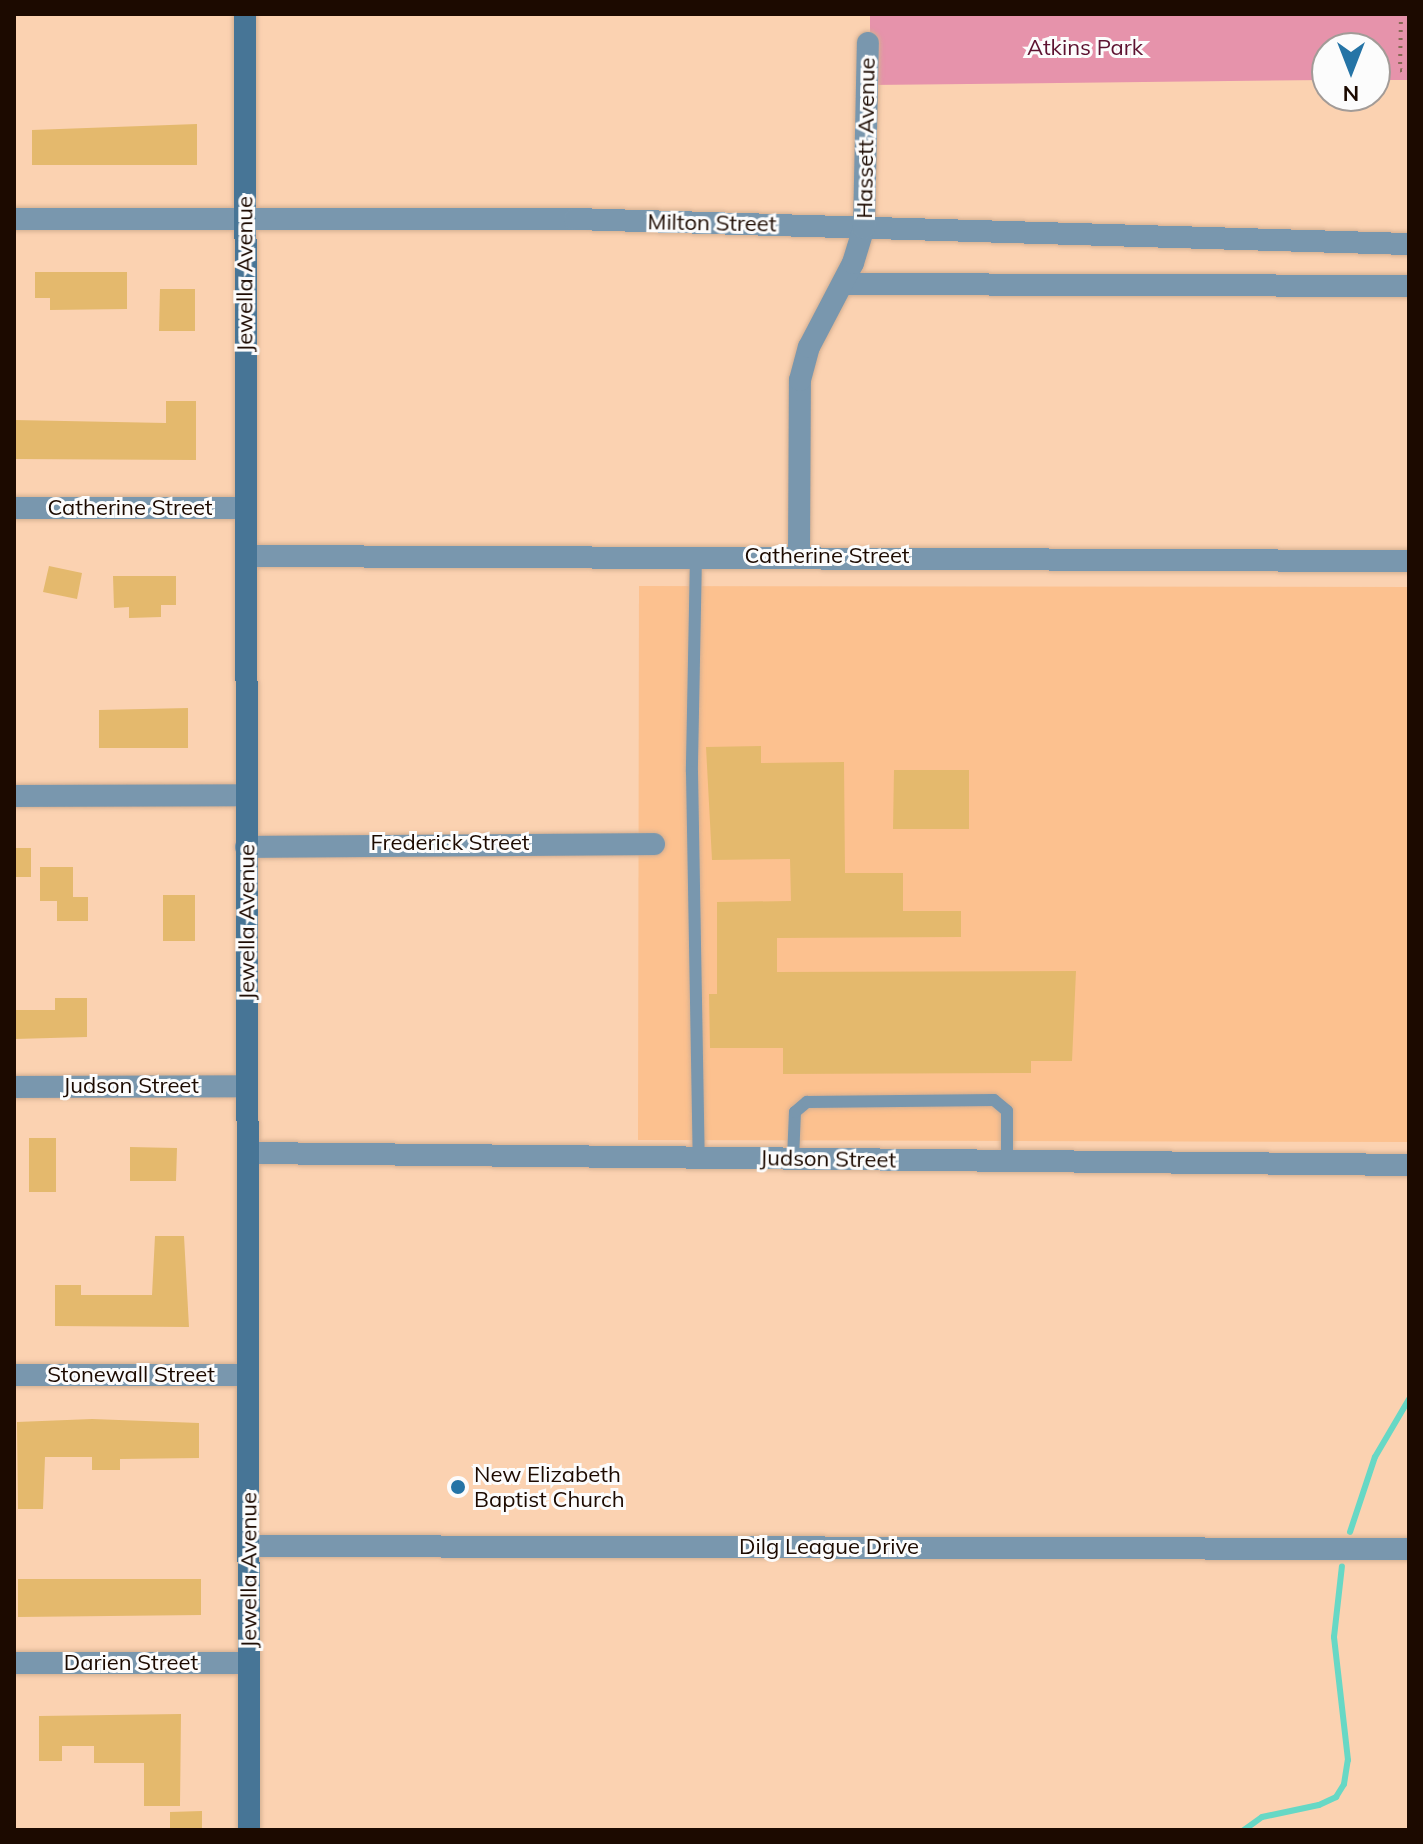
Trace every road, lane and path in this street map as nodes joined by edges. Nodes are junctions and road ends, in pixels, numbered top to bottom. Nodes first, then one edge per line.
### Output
1 (245, 14) edge
2 (1401, 14) edge
3 (868, 43) dead end
4 (1409, 73) edge
5 (14, 219) edge
6 (244, 219) junction
7 (864, 228) junction
8 (1409, 244) edge
9 (843, 284) junction
10 (1409, 286) edge
11 (14, 508) edge
12 (245, 508) junction
13 (696, 555) junction
14 (246, 556) junction
15 (799, 556) junction
16 (1409, 561) edge
17 (246, 795) junction
18 (14, 796) edge
19 (654, 844) dead end
20 (246, 847) junction
21 (247, 1086) junction
22 (14, 1087) edge
23 (248, 1153) junction
24 (699, 1158) junction
25 (793, 1159) junction
26 (1007, 1161) junction
27 (1409, 1165) edge
28 (14, 1375) edge
29 (248, 1375) junction
30 (248, 1546) junction
31 (1409, 1549) edge
32 (14, 1663) edge
33 (249, 1663) junction
34 (249, 1830) edge

1 - 6 main road, Jewella Avenue
2 - 4 path
3 - 7 street, Hassett Avenue
5 - 6 street, Milton Street
6 - 7 street, Milton Street
6 - 12 main road, Jewella Avenue
7 - 8 street, Milton Street
7 - 9 street, Hassett Avenue
9 - 10 street
9 - 15 street, Hassett Avenue
11 - 12 street, Catherine Street
12 - 14 main road, Jewella Avenue
13 - 14 street, Catherine Street
13 - 15 street, Catherine Street
13 - 24 lane
14 - 17 main road, Jewella Avenue
15 - 16 street, Catherine Street
17 - 18 street
17 - 20 main road, Jewella Avenue
19 - 20 street, Frederick Street
20 - 21 main road, Jewella Avenue
21 - 22 street, Judson Street
21 - 23 main road, Jewella Avenue
23 - 24 street, Judson Street
23 - 29 main road, Jewella Avenue
24 - 25 street, Judson Street
25 - 26 street, Judson Street
25 - 26 lane
26 - 27 street, Judson Street
28 - 29 street, Stonewall Street
29 - 30 main road, Jewella Avenue
30 - 31 street, Dilg League Drive
30 - 33 main road, Jewella Avenue
32 - 33 street, Darien Street
33 - 34 main road, Jewella Avenue

